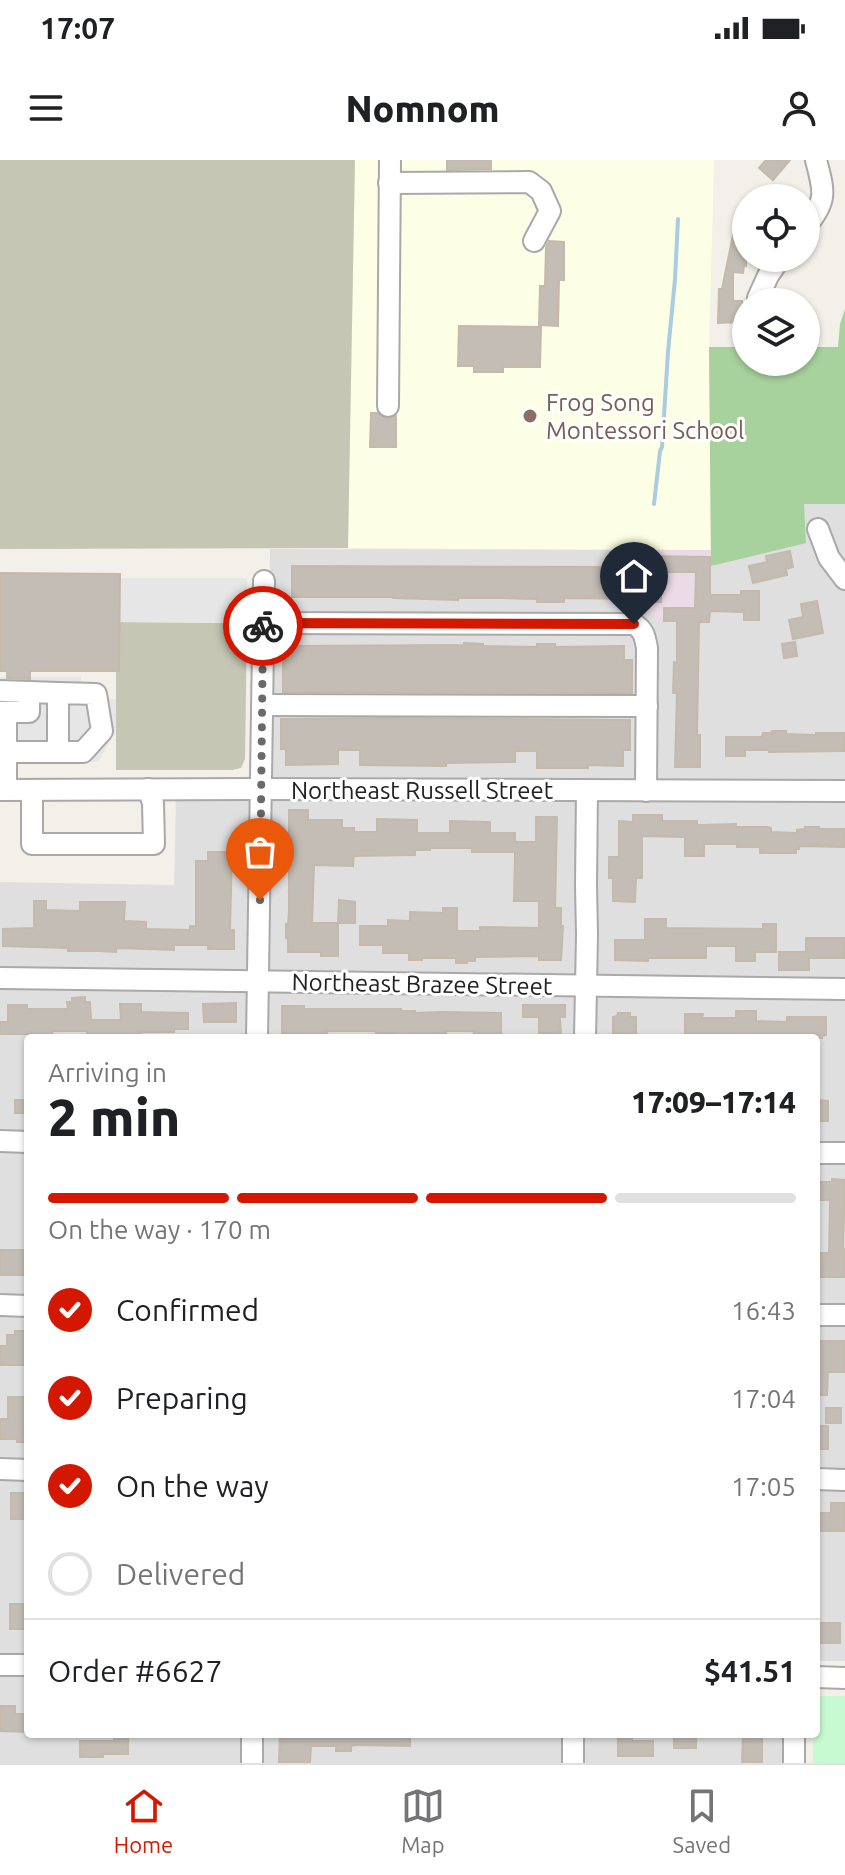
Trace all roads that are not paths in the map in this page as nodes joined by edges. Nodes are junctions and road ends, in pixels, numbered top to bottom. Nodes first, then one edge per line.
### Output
1 (390, 160) edge
2 (816, 160) edge
3 (389, 183) junction
4 (820, 205) edge
5 (534, 241) dead end
6 (388, 406) dead end
7 (818, 529) dead end
8 (845, 579) edge
9 (264, 581) dead end
10 (263, 623) junction
11 (0, 691) edge
12 (29, 692) junction
13 (58, 693) junction
14 (262, 705) junction
15 (647, 706) junction
16 (3, 712) edge
17 (6, 752) junction
18 (58, 752) junction
19 (148, 789) junction
20 (261, 789) junction
21 (3, 790) edge
22 (32, 790) junction
23 (587, 790) junction
24 (646, 791) junction
25 (845, 791) edge
26 (0, 978) edge
27 (258, 982) junction
28 (586, 986) junction
29 (845, 989) edge
30 (257, 1034) edge
31 (585, 1034) edge
32 (0, 1141) edge
33 (24, 1142) edge
34 (820, 1153) edge
35 (845, 1153) edge
36 (0, 1305) edge
37 (24, 1306) edge
38 (820, 1315) edge
39 (845, 1315) edge
40 (0, 1469) edge
41 (24, 1470) edge
42 (820, 1479) edge
43 (845, 1480) edge
44 (0, 1665) edge
45 (24, 1665) edge
46 (820, 1677) edge
47 (845, 1678) edge
48 (252, 1738) edge
49 (573, 1738) edge
50 (794, 1738) edge
51 (252, 1763) edge
52 (573, 1763) edge
53 (794, 1763) edge

1 - 3 street
2 - 4 street
3 - 5 street
3 - 6 street
7 - 8 street
9 - 10 street
10 - 14 street
10 - 15 street
11 - 12 street
12 - 13 street
12 - 16 street
13 - 18 street
13 - 18 street
14 - 15 street
14 - 20 street
15 - 24 street
16 - 17 street
17 - 18 street
17 - 21 street
19 - 20 street, Northeast Russell Street
19 - 22 street, Northeast Russell Street
19 - 22 street
20 - 23 street, Northeast Russell Street
20 - 27 street
21 - 22 street, Northeast Russell Street
23 - 24 street, Northeast Russell Street
23 - 28 street
24 - 25 street, Northeast Russell Street
26 - 27 street, Northeast Brazee Street
27 - 28 street, Northeast Brazee Street
27 - 30 street
28 - 29 street, Northeast Brazee Street
28 - 31 street
32 - 33 street
34 - 35 street
36 - 37 street
38 - 39 street
40 - 41 street
42 - 43 street
44 - 45 street
46 - 47 street
48 - 51 street
49 - 52 street
50 - 53 street

